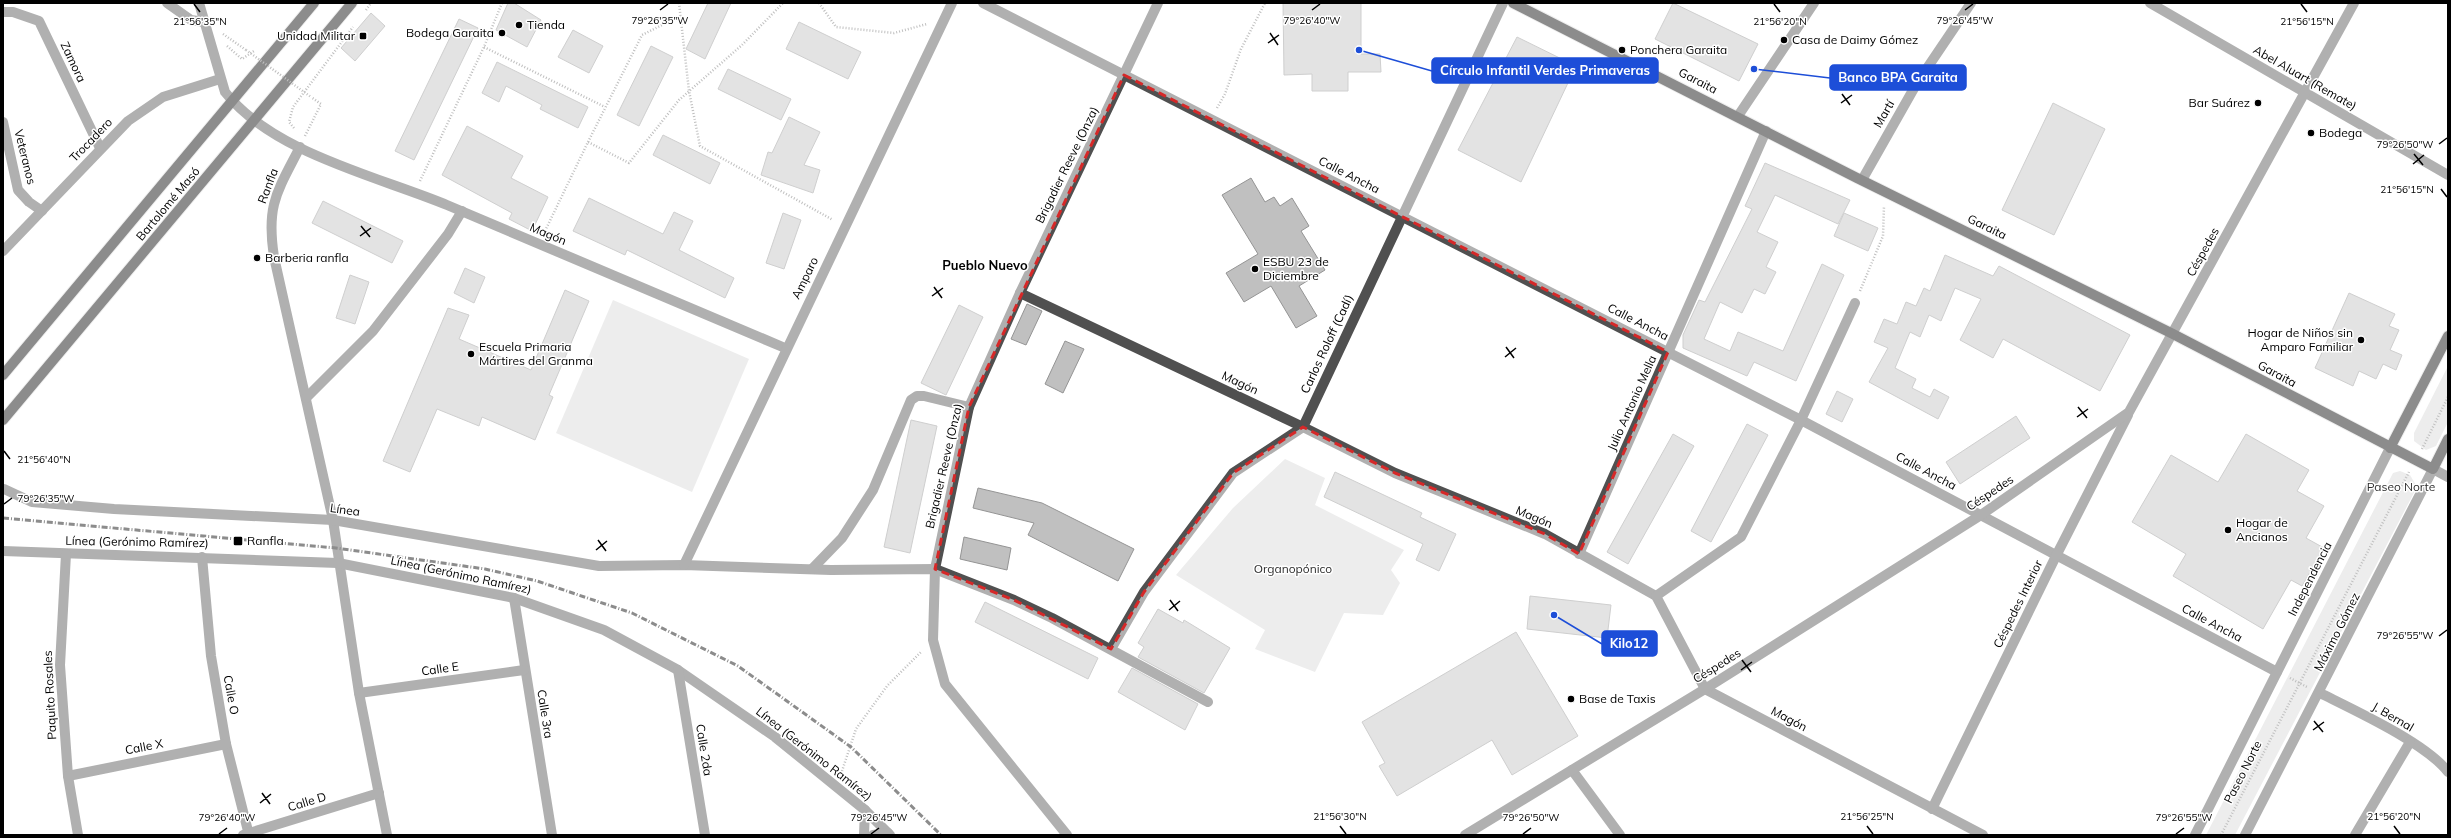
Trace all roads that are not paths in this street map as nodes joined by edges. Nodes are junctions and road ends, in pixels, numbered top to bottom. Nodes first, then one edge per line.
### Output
1 (167, 3) edge
2 (199, 3) edge
3 (314, 3) edge
4 (352, 3) edge
5 (952, 3) edge
6 (983, 3) edge
7 (1158, 3) edge
8 (1503, 3) edge
9 (1514, 3) edge
10 (1814, 3) edge
11 (1971, 3) edge
12 (2150, 3) edge
13 (2354, 3) edge
14 (3, 12) edge
15 (204, 22) junction
16 (1124, 75) junction
17 (220, 79) junction
18 (2305, 93) junction
19 (233, 102) junction
20 (1738, 116) junction
21 (255, 121) junction
22 (3, 122) edge
23 (1766, 131) junction
24 (300, 147) junction
25 (100, 148) junction
26 (2448, 175) edge
27 (1862, 180) junction
28 (42, 211) junction
29 (462, 211) junction
30 (1401, 215) junction
31 (3, 251) edge
32 (1020, 293) junction
33 (1855, 303) road end
34 (2173, 334) junction
35 (2448, 336) edge
36 (785, 348) junction
37 (1668, 352) junction
38 (3, 375) edge
39 (306, 398) junction
40 (969, 407) junction
41 (2129, 412) junction
42 (3, 420) edge
43 (1801, 420) junction
44 (1303, 427) junction
45 (2448, 439) edge
46 (2390, 448) junction
47 (2432, 469) junction
48 (2448, 477) edge
49 (4, 489) edge
50 (1981, 515) junction
51 (333, 520) junction
52 (3, 551) edge
53 (66, 554) junction
54 (1579, 554) junction
55 (2056, 556) junction
56 (202, 557) junction
57 (338, 563) junction
58 (684, 565) junction
59 (812, 569) junction
60 (935, 569) junction
61 (1656, 596) junction
62 (514, 598) junction
63 (1111, 649) junction
64 (524, 670) junction
65 (678, 670) junction
66 (2277, 672) junction
67 (1706, 689) junction
68 (359, 693) junction
69 (2320, 693) junction
70 (1208, 702) dead end
71 (2410, 742) junction
72 (226, 744) junction
73 (1572, 770) junction
74 (2448, 772) edge
75 (68, 776) junction
76 (379, 793) junction
77 (1932, 809) junction
78 (865, 810) junction
79 (247, 834) edge
80 (889, 834) edge
81 (78, 835) edge
82 (388, 835) edge
83 (552, 835) edge
84 (705, 835) edge
85 (864, 835) edge
86 (873, 835) edge
87 (1067, 835) edge
88 (1465, 835) edge
89 (1620, 835) edge
90 (1982, 835) edge
91 (2195, 835) edge
92 (2245, 835) edge
93 (2355, 835) edge

1 - 15 street
2 - 15 street
3 - 19 main road, Bartolomé Masó
4 - 21 main road, Bartolomé Masó
5 - 36 street, Amparo
6 - 16 street, Calle Ancha
7 - 16 street, Brigadier Reeve (Onza)
8 - 30 street, Carlos Roloff (Cadí)
9 - 20 main road, Garaita
10 - 20 street
11 - 27 street, Martí
12 - 18 street, Abel Aluart (Remate)
13 - 18 street, Céspedes
14 - 25 street, Zamora
15 - 17 street
16 - 30 street, Calle Ancha
16 - 32 street, Brigadier Reeve (Onza)
17 - 19 street
17 - 25 street, Trocadero
18 - 26 street, Abel Aluart (Remate)
18 - 34 street, Céspedes
19 - 21 street
19 - 38 main road, Bartolomé Masó
20 - 23 main road, Garaita
21 - 24 street
21 - 42 main road, Bartolomé Masó
22 - 28 street, Veteranos
23 - 27 main road, Garaita
23 - 37 street, Julio Antonio Mella
24 - 29 street, Magón
24 - 39 street, Ranfla
25 - 28 street, Trocadero
27 - 34 main road, Garaita
28 - 31 street, Trocadero
29 - 36 street, Magón
29 - 39 street
30 - 37 street, Calle Ancha
30 - 44 street, Carlos Roloff (Cadí)
32 - 40 street, Brigadier Reeve (Onza)
32 - 44 street, Magón
33 - 43 street
34 - 41 street, Céspedes
34 - 46 main road, Garaita
35 - 46 main road, Independencia
36 - 58 street, Amparo
37 - 43 street, Calle Ancha
37 - 54 street, Julio Antonio Mella
39 - 51 street, Ranfla
40 - 59 street
40 - 60 street, Brigadier Reeve (Onza)
41 - 50 street, Céspedes
41 - 55 street, Céspedes Interior
43 - 50 street, Calle Ancha
43 - 61 street
44 - 54 street, Magón
44 - 63 street
45 - 47 main road, Máximo Gómez
46 - 47 main road, Garaita
46 - 66 street, Independencia
47 - 48 street, Garaita
47 - 69 street, Máximo Gómez
49 - 51 street, Línea
50 - 55 street, Calle Ancha
50 - 67 street, Céspedes
51 - 57 street, Ranfla
51 - 58 street, Línea
52 - 53 street, Línea (Gerónimo Ramírez)
53 - 56 street, Línea (Gerónimo Ramírez)
53 - 75 street, Paquito Rosales
54 - 61 street, Magón
55 - 66 street, Calle Ancha
55 - 77 street, Céspedes Interior
56 - 57 street, Línea (Gerónimo Ramírez)
56 - 72 street, Calle O
57 - 62 street, Línea (Gerónimo Ramírez)
57 - 68 street, Ranfla
58 - 59 street, Línea
59 - 60 street, Línea
60 - 63 street
60 - 87 street, Brigadier Reeve (Onza)
61 - 67 street
62 - 64 street, Calle 3ra
62 - 65 street, Línea (Gerónimo Ramírez)
63 - 70 street
64 - 68 street, Calle E
64 - 83 street, Calle 3ra
65 - 78 street, Línea (Gerónimo Ramírez)
65 - 84 street, Calle 2da
66 - 91 street, Independencia
67 - 73 street, Céspedes
67 - 77 street, Magón
68 - 76 street, Ranfla
69 - 71 street, J. Bernal
69 - 92 street, Máximo Gómez
71 - 74 street, J. Bernal
71 - 93 street
72 - 75 street, Calle X
72 - 79 street, Calle O
73 - 88 street, Céspedes
73 - 89 street
75 - 81 street, Paquito Rosales
76 - 79 street, Calle D
76 - 82 street, Ranfla
77 - 90 street, Magón
78 - 80 street, Línea (Gerónimo Ramírez)
78 - 85 street
80 - 86 street

